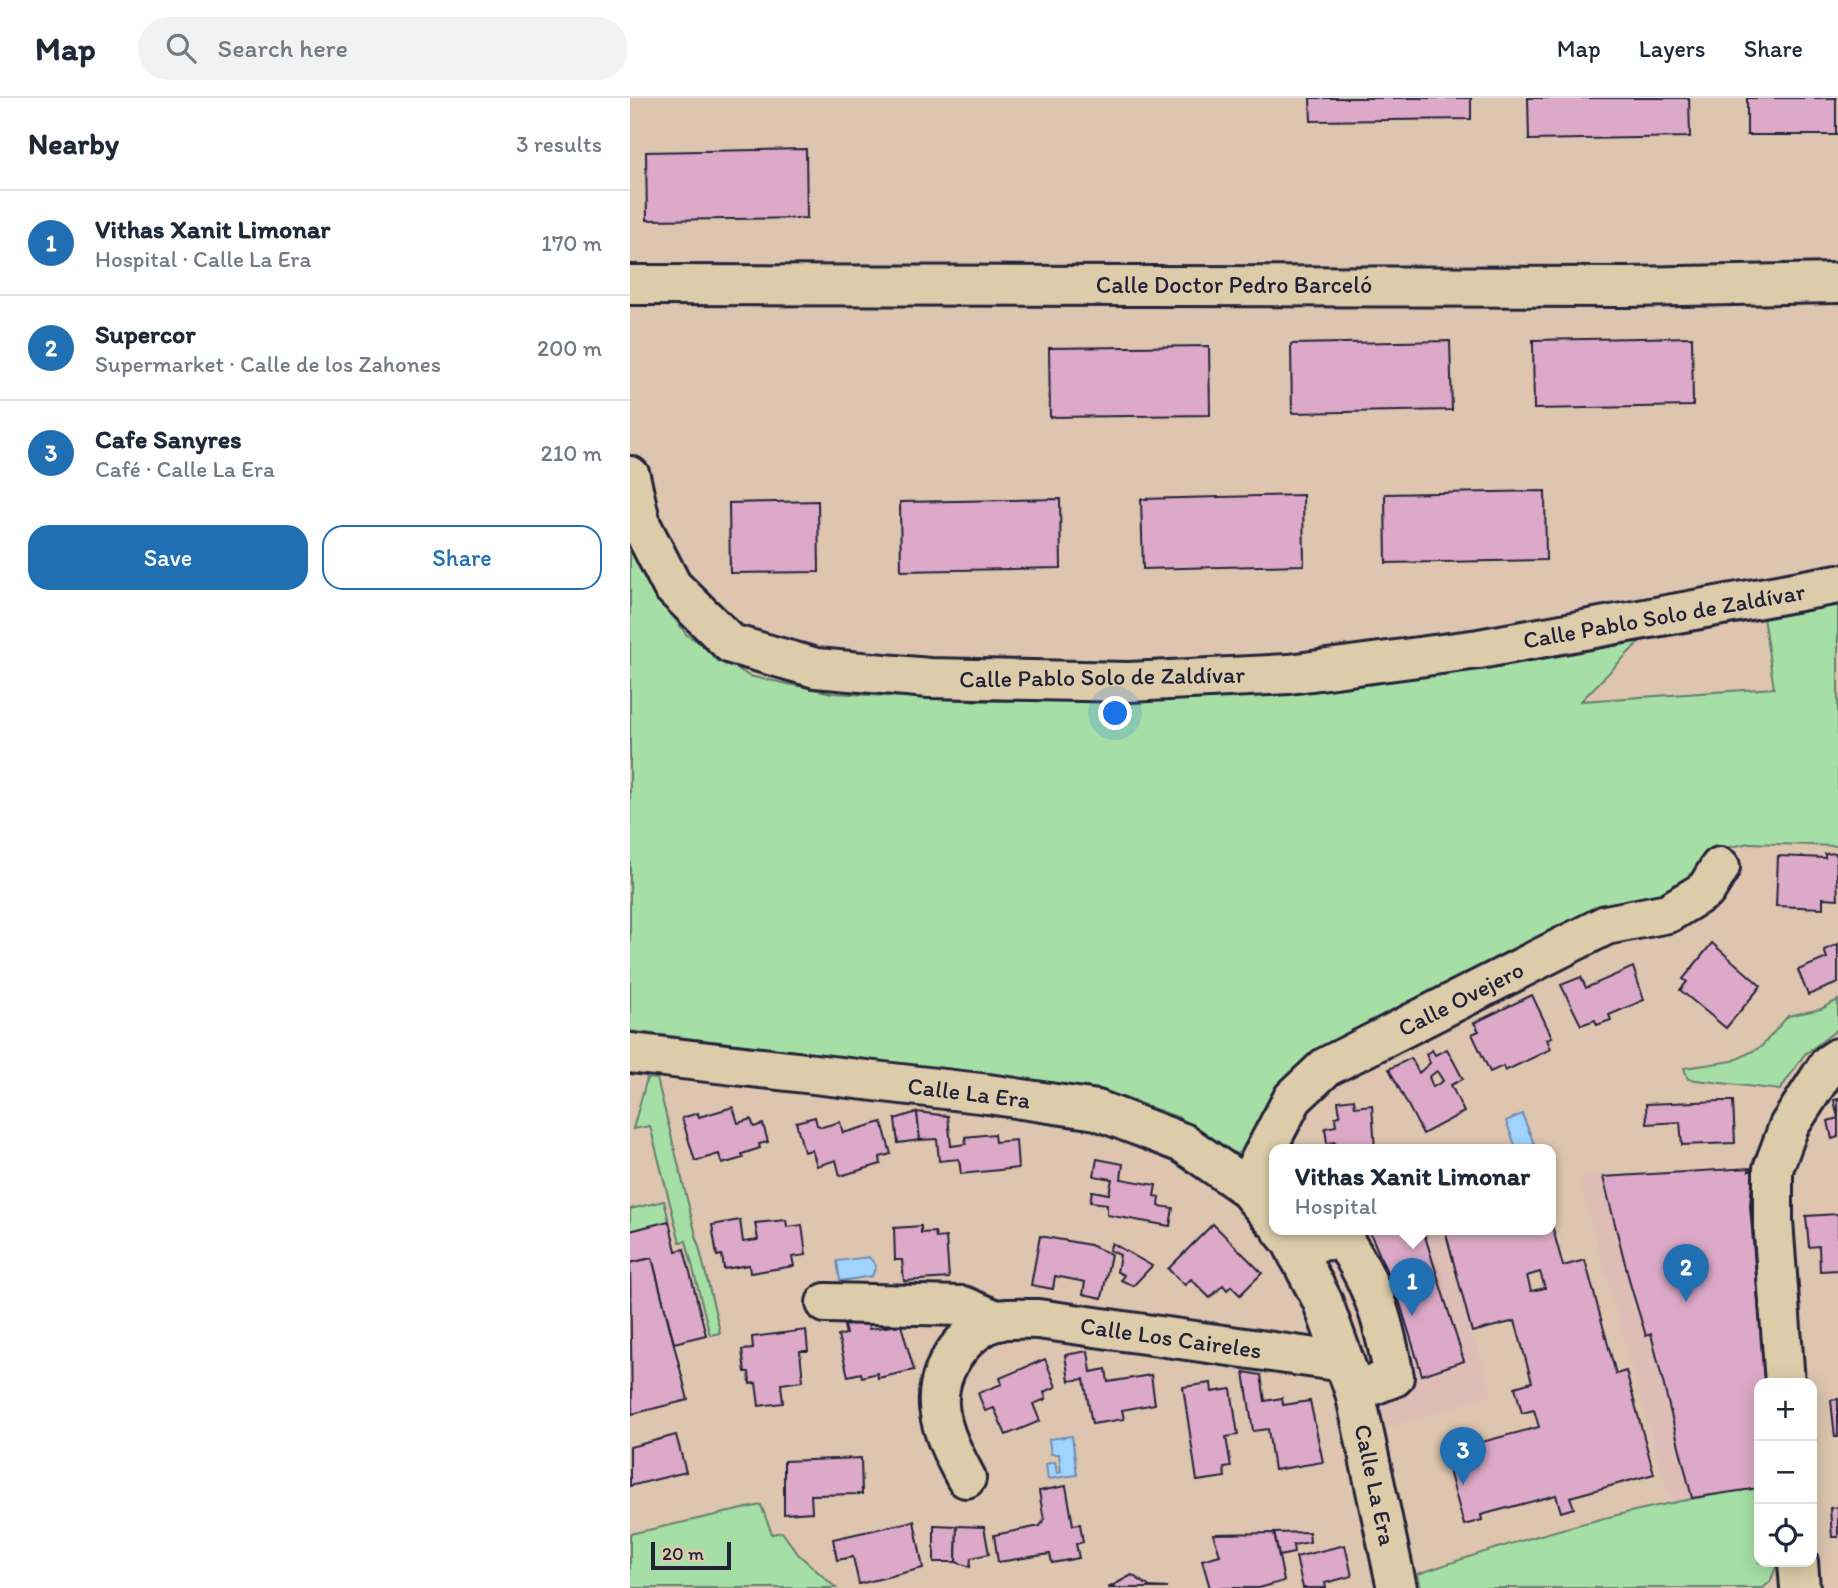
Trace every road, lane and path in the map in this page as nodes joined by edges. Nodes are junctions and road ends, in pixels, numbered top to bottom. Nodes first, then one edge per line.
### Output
1 (1838, 283) edge
2 (630, 285) edge
3 (630, 476) edge
4 (1838, 584) edge
5 (1720, 867) dead end
6 (630, 1053) edge
7 (1838, 1058) edge
8 (1246, 1187) junction
9 (1269, 1214) edge
10 (1290, 1242) edge
11 (825, 1303) dead end
12 (998, 1321) junction
13 (1350, 1377) junction
14 (1785, 1378) edge
15 (966, 1478) dead end
16 (1798, 1567) edge
17 (1397, 1588) edge
18 (1800, 1588) edge

1 - 2 street, Calle Doctor Pedro Barceló
3 - 4 street, Calle Pablo Solo de Zaldívar
5 - 8 street, Calle Ovejero
6 - 8 street, Calle La Era
7 - 14 street
8 - 9 street, Calle La Era
10 - 13 street, Calle La Era
10 - 13 street
11 - 12 street, Calle Los Caireles
12 - 13 street, Calle Los Caireles
12 - 15 street, Calle Los Caireles
13 - 17 street, Calle La Era
16 - 18 street

